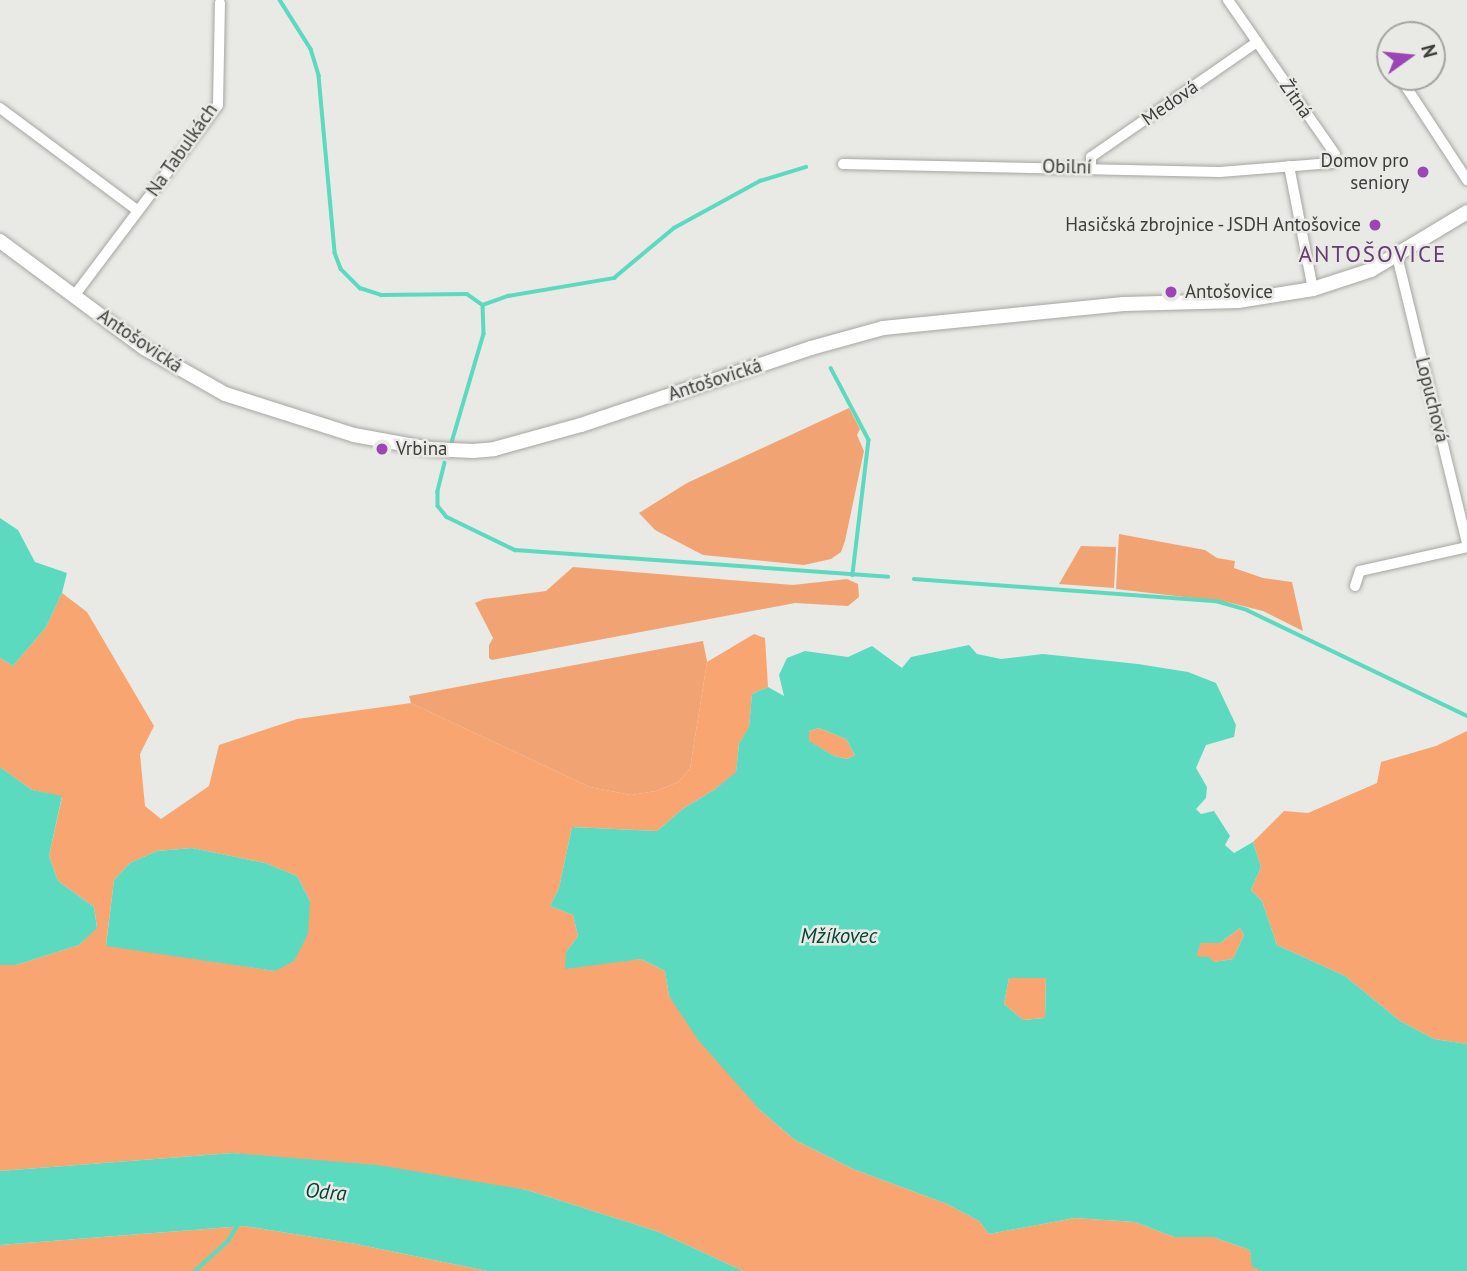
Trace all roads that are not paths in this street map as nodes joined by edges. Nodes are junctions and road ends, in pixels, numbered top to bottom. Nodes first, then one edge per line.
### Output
1 (1228, 0) edge
2 (220, 3) dead end
3 (1257, 42) junction
4 (1409, 91) edge
5 (0, 108) edge
6 (843, 164) dead end
7 (1289, 166) junction
8 (1091, 167) junction
9 (1467, 180) edge
10 (138, 211) junction
11 (1467, 212) edge
12 (0, 241) edge
13 (1397, 256) junction
14 (1313, 289) junction
15 (74, 296) junction
16 (1467, 546) edge
17 (1355, 586) dead end

1 - 3 street, Žitná
2 - 10 street, Na Tabulkách
3 - 7 street, Žitná
3 - 8 street, Medová
4 - 9 street
5 - 10 street, Na Tabulkách
6 - 8 street, Obilní
7 - 8 street, Obilní
7 - 14 street
10 - 15 street, Na Tabulkách
11 - 13 street, Antošovická
12 - 15 street, Antošovická
13 - 14 street, Antošovická
13 - 16 street, Lopuchová
14 - 15 street, Antošovická
16 - 17 street

